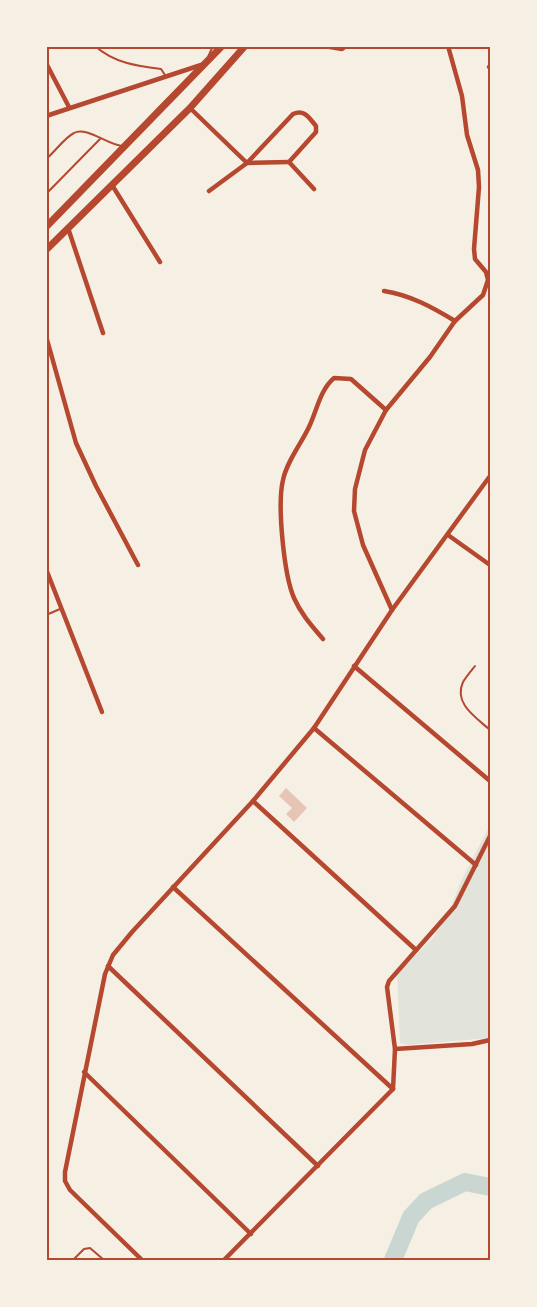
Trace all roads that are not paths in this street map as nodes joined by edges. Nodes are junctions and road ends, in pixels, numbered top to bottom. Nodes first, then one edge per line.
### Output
1 (95, 46) edge
2 (213, 46) edge
3 (222, 46) edge
4 (245, 46) edge
5 (324, 46) edge
6 (346, 46) edge
7 (448, 46) edge
8 (46, 63) edge
9 (206, 64) junction
10 (166, 76) junction
11 (69, 107) junction
12 (190, 108) junction
13 (46, 116) edge
14 (100, 139) junction
15 (125, 147) junction
16 (46, 159) edge
17 (289, 162) junction
18 (248, 163) junction
19 (112, 185) junction
20 (314, 189) dead end
21 (210, 191) dead end
22 (46, 194) edge
23 (46, 227) edge
24 (68, 228) junction
25 (46, 250) edge
26 (160, 261) dead end
27 (384, 291) dead end
28 (455, 321) junction
29 (103, 333) dead end
30 (46, 336) edge
31 (386, 410) junction
32 (490, 476) edge
33 (448, 535) junction
34 (138, 565) dead end
35 (490, 566) edge
36 (46, 568) edge
37 (63, 608) junction
38 (392, 610) junction
39 (46, 615) edge
40 (323, 639) dead end
41 (354, 666) junction
42 (475, 666) dead end
43 (102, 712) dead end
44 (314, 728) junction
45 (490, 730) edge
46 (490, 781) edge
47 (253, 801) junction
48 (490, 836) edge
49 (476, 865) junction
50 (173, 887) junction
51 (416, 950) junction
52 (108, 966) junction
53 (490, 1040) edge
54 (395, 1049) junction
55 (84, 1072) junction
56 (393, 1089) junction
57 (318, 1166) junction
58 (251, 1234) junction
59 (74, 1260) edge
60 (104, 1260) edge
61 (142, 1260) edge
62 (224, 1260) edge

1 - 10 lane
2 - 9 lane
3 - 9 main road
4 - 12 main road
5 - 6 street
7 - 28 street
8 - 11 street
9 - 10 street
9 - 15 main road
10 - 11 street
11 - 13 street
12 - 18 street
12 - 19 main road
14 - 15 lane
14 - 16 lane
14 - 22 lane
15 - 23 main road
17 - 18 street
17 - 18 street
17 - 20 street
18 - 21 street
19 - 24 main road
19 - 26 street
24 - 25 main road
24 - 29 street
27 - 28 street
28 - 31 street
30 - 34 street
31 - 38 street
31 - 40 street
32 - 33 street
33 - 35 street
33 - 38 street
36 - 37 street
37 - 39 lane
37 - 43 street
38 - 41 street
41 - 44 street
41 - 46 street
42 - 45 lane
44 - 47 street
44 - 49 street
47 - 50 street
47 - 51 street
48 - 49 street
49 - 51 street
50 - 52 street
50 - 56 street
51 - 54 street
52 - 55 street
52 - 57 street
53 - 54 street
54 - 56 street
55 - 58 street
55 - 61 street
56 - 57 street
57 - 58 street
58 - 62 street
59 - 60 lane

